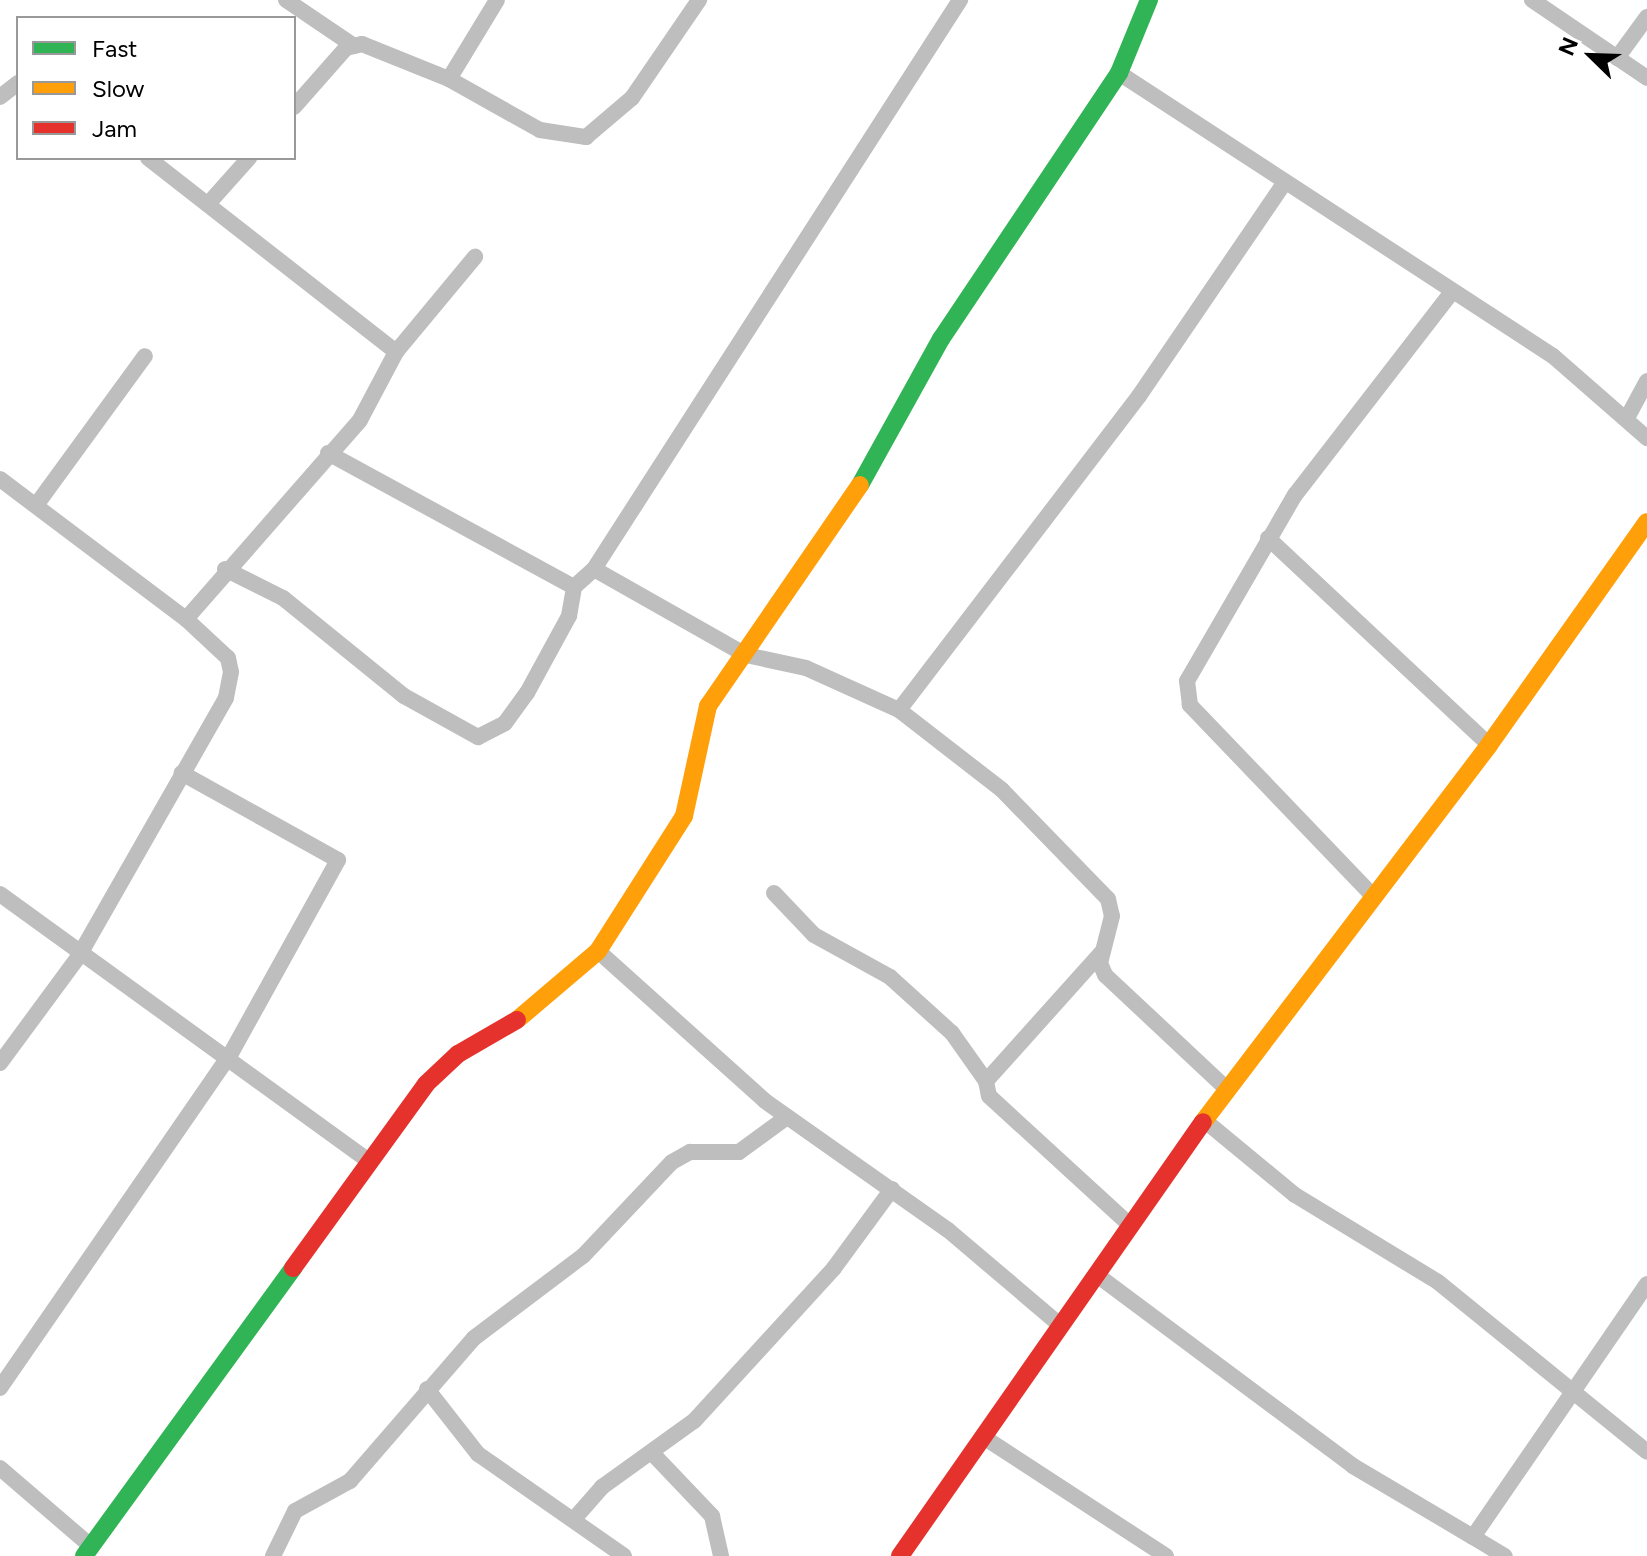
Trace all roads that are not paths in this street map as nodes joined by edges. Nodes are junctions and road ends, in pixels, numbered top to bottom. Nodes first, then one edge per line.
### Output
1 (286, 0) edge
2 (497, 0) edge
3 (699, 0) edge
4 (960, 0) edge
5 (1149, 0) edge
6 (1532, 0) edge
7 (1647, 17) edge
8 (354, 46) junction
9 (1617, 58) junction
10 (1119, 73) junction
11 (1647, 78) edge
12 (449, 79) junction
13 (16, 85) edge
14 (0, 97) edge
15 (296, 105) edge
16 (151, 160) edge
17 (247, 160) edge
18 (1285, 182) junction
19 (208, 204) junction
20 (475, 257) dead end
21 (1451, 293) junction
22 (396, 352) junction
23 (145, 356) dead end
24 (1647, 381) edge
25 (1627, 418) junction
26 (1647, 438) edge
27 (328, 453) junction
28 (0, 479) edge
29 (37, 504) junction
30 (1647, 522) edge
31 (1268, 538) junction
32 (225, 569) junction
33 (594, 569) junction
34 (574, 587) junction
35 (186, 619) junction
36 (746, 655) junction
37 (899, 710) junction
38 (1489, 745) junction
39 (182, 773) junction
40 (774, 893) dead end
41 (0, 894) edge
42 (1373, 896) junction
43 (598, 951) junction
44 (1101, 953) junction
45 (79, 956) junction
46 (230, 1055) junction
47 (0, 1063) edge
48 (986, 1081) junction
49 (1228, 1090) junction
50 (787, 1117) junction
51 (1204, 1120) junction
52 (368, 1160) junction
53 (892, 1189) junction
54 (1131, 1226) junction
55 (1097, 1275) junction
56 (1647, 1284) edge
57 (1059, 1324) junction
58 (0, 1388) edge
59 (427, 1389) junction
60 (1567, 1393) junction
61 (985, 1438) junction
62 (1647, 1452) edge
63 (653, 1454) junction
64 (0, 1468) edge
65 (574, 1519) junction
66 (1473, 1537) junction
67 (92, 1552) edge
68 (273, 1556) edge
69 (624, 1556) edge
70 (721, 1556) edge
71 (900, 1556) edge
72 (1166, 1556) edge
73 (1505, 1556) edge

1 - 8 street
2 - 12 street
3 - 12 street
4 - 33 street
5 - 10 street
6 - 9 street
7 - 9 street
8 - 12 street
8 - 15 street
9 - 11 street
10 - 18 street
10 - 36 street
13 - 14 street
16 - 19 street
17 - 19 street
18 - 21 street
18 - 37 street
19 - 22 street
20 - 22 street
21 - 25 street
21 - 31 street
22 - 27 street
23 - 29 street
24 - 25 street
25 - 26 street
27 - 32 street
27 - 34 street
28 - 29 street
29 - 35 street
30 - 38 street
31 - 38 street
31 - 42 street
32 - 34 street
32 - 35 street
33 - 34 street
33 - 36 street
35 - 39 street
36 - 37 street
36 - 43 street
37 - 44 street
38 - 42 street
39 - 45 street
39 - 46 street
40 - 48 street
41 - 45 street
42 - 49 street
43 - 50 street
43 - 52 street
44 - 48 street
44 - 49 street
45 - 46 street
45 - 47 street
46 - 52 street
46 - 58 street
48 - 54 street
49 - 51 street
50 - 53 street
50 - 59 street
51 - 54 street
51 - 60 street
52 - 67 street
53 - 57 street
53 - 63 street
54 - 55 street
55 - 57 street
55 - 66 street
56 - 60 street
57 - 61 street
59 - 65 street
59 - 68 street
60 - 62 street
60 - 66 street
61 - 71 street
61 - 72 street
63 - 65 street
63 - 70 street
64 - 67 street
65 - 69 street
66 - 73 street

